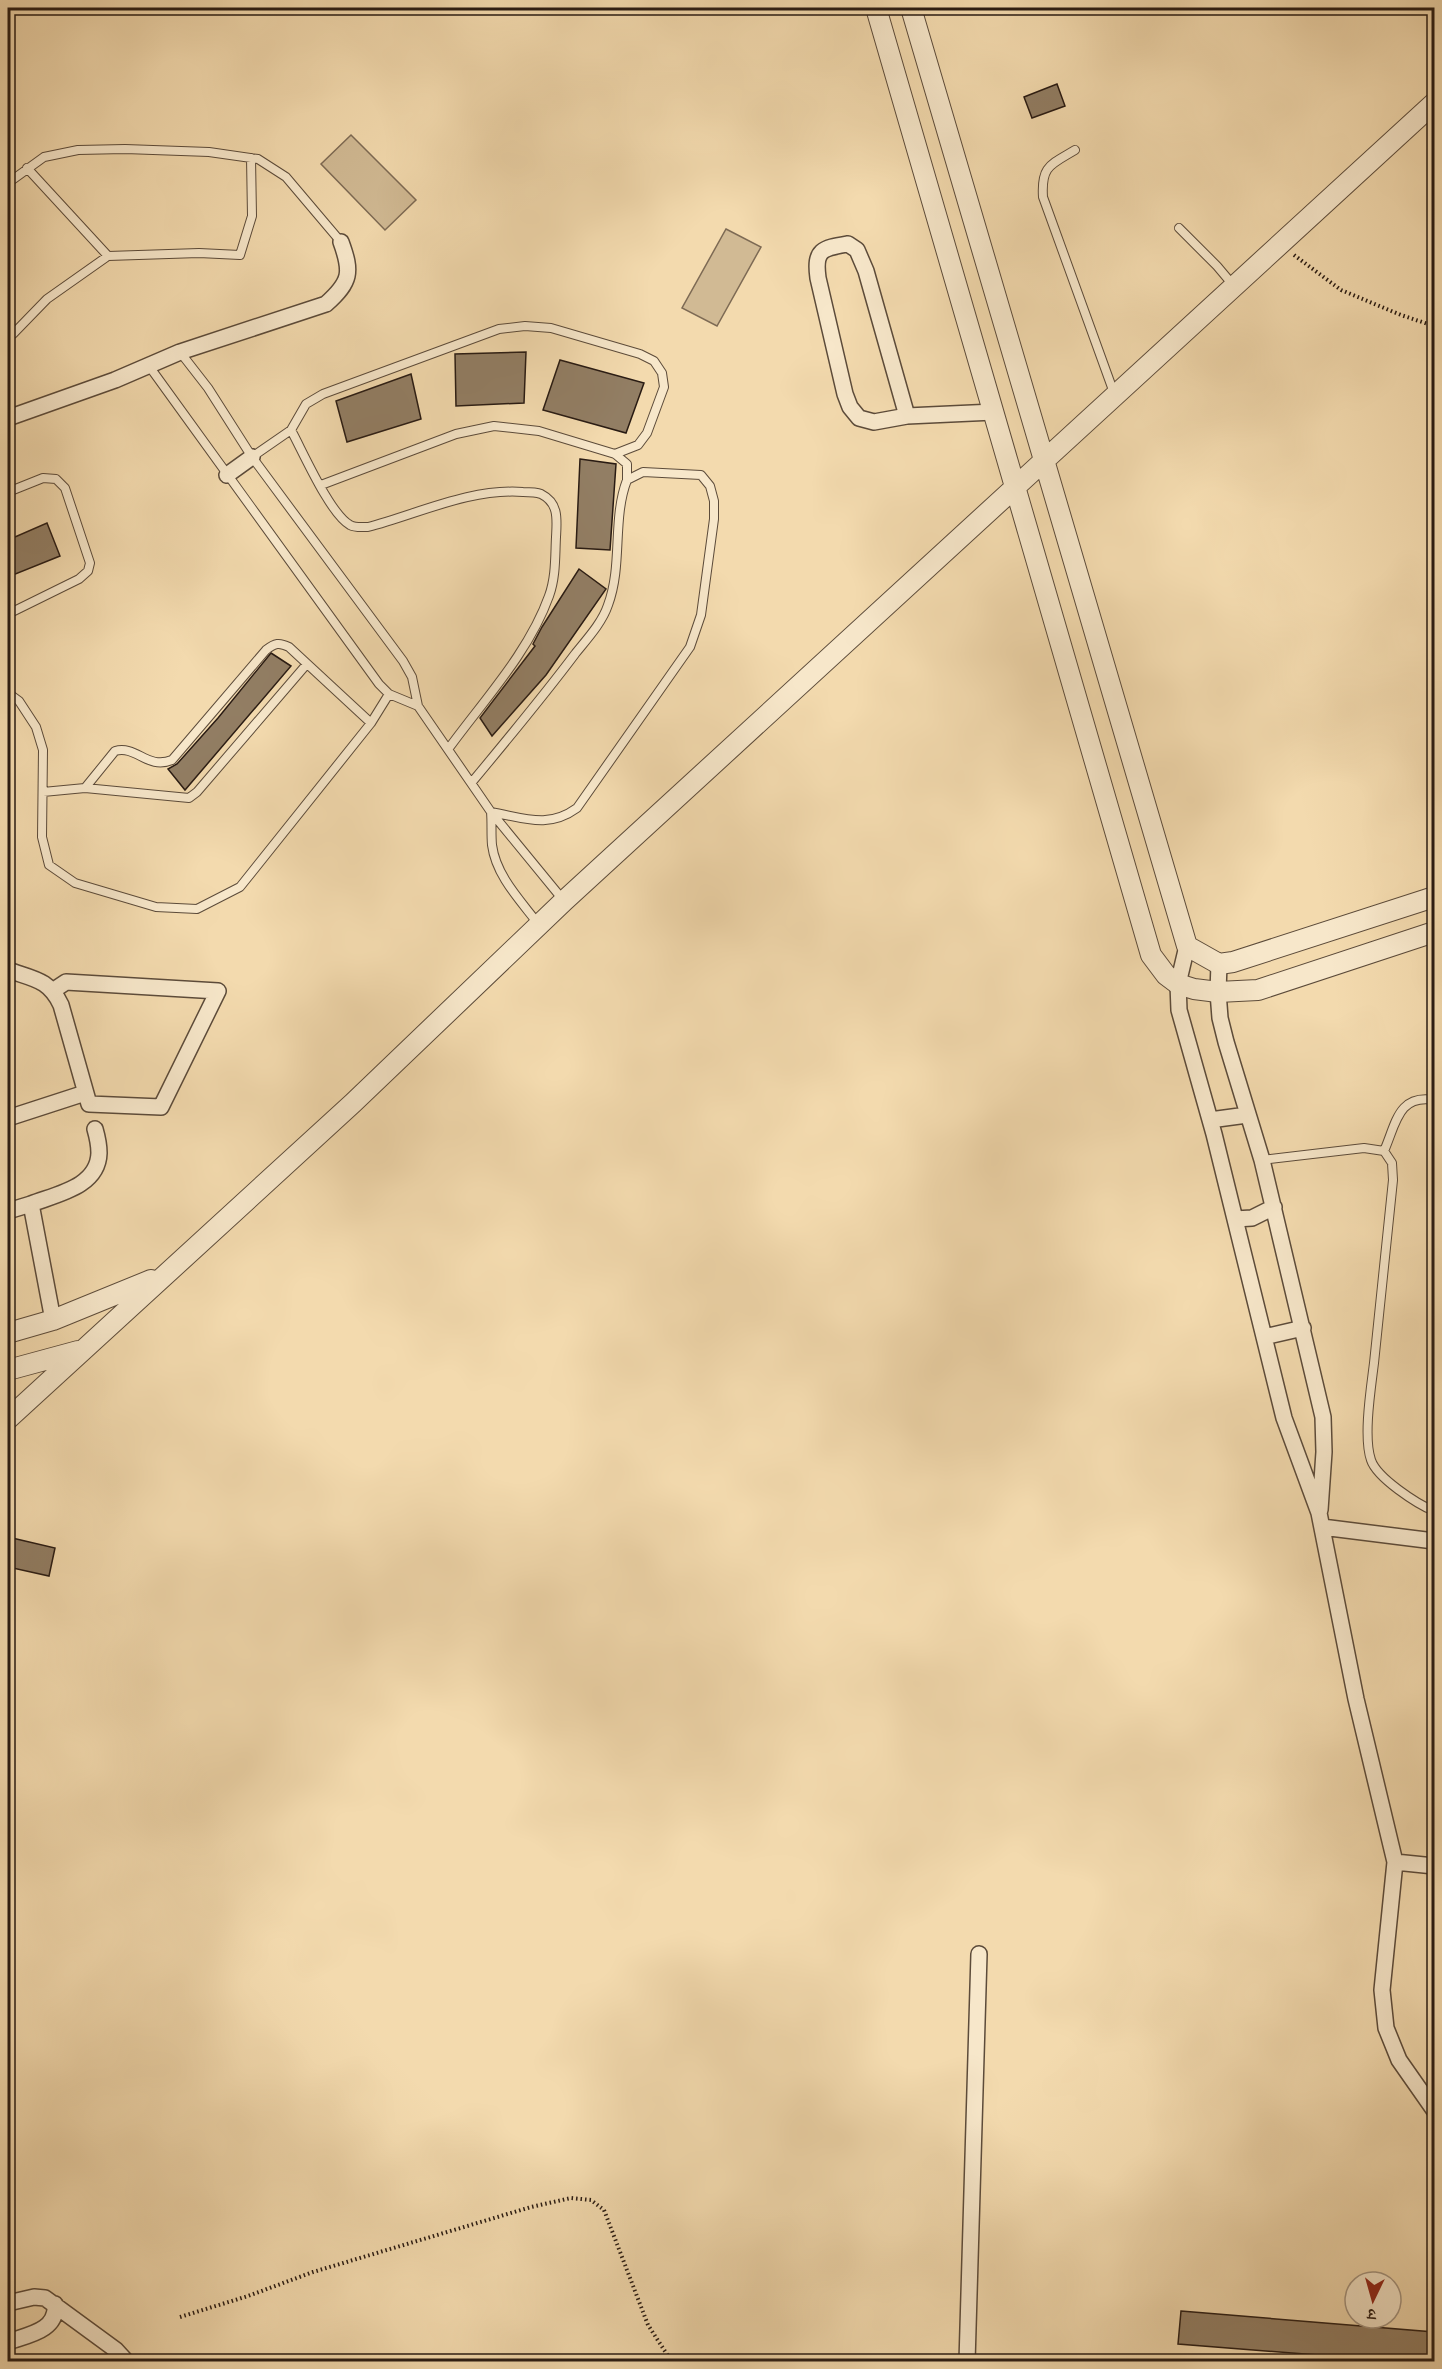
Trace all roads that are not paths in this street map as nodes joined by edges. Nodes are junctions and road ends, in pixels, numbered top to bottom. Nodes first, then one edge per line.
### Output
1 (876, 8) edge
2 (911, 8) edge
3 (1434, 103) edge
4 (1075, 150) dead end
5 (250, 158) junction
6 (27, 168) junction
7 (8, 183) edge
8 (1179, 228) dead end
9 (341, 242) joint
10 (108, 256) junction
11 (1234, 286) junction
12 (8, 331) edge
13 (180, 352) junction
14 (149, 366) junction
15 (1115, 395) junction
16 (994, 412) junction
17 (907, 416) junction
18 (8, 418) edge
19 (291, 430) junction
20 (615, 454) junction
21 (252, 456) junction
22 (1043, 460) junction
23 (228, 476) junction
24 (627, 480) junction
25 (321, 484) junction
26 (1015, 487) junction
27 (8, 492) edge
28 (8, 614) edge
29 (306, 665) junction
30 (8, 693) edge
31 (389, 694) junction
32 (418, 706) junction
33 (371, 723) junction
34 (449, 748) junction
35 (472, 782) junction
36 (86, 788) junction
37 (43, 792) junction
38 (491, 812) junction
39 (1434, 897) edge
40 (564, 901) junction
41 (539, 925) junction
42 (1434, 932) edge
43 (1187, 946) junction
44 (1219, 964) junction
45 (8, 970) edge
46 (1178, 984) junction
47 (54, 990) junction
48 (1218, 993) junction
49 (86, 1093) junction
50 (1434, 1100) edge
51 (1247, 1115) junction
52 (8, 1118) edge
53 (1210, 1120) junction
54 (95, 1129) dead end
55 (1384, 1151) junction
56 (1262, 1160) junction
57 (31, 1204) junction
58 (1274, 1207) junction
59 (8, 1211) edge
60 (1235, 1219) junction
61 (163, 1275) junction
62 (53, 1320) junction
63 (1303, 1328) junction
64 (8, 1333) edge
65 (1264, 1337) junction
66 (81, 1350) junction
67 (8, 1370) edge
68 (8, 1419) edge
69 (1434, 1511) edge
70 (1321, 1520) junction
71 (1434, 1541) edge
72 (1395, 1862) junction
73 (1434, 1866) edge
74 (979, 1954) dead end
75 (1434, 2110) edge
76 (8, 2303) edge
77 (55, 2304) junction
78 (8, 2342) edge
79 (127, 2361) edge
80 (967, 2361) edge

1 - 16 street
2 - 22 street
3 - 11 street
4 - 15 lane
5 - 6 lane
5 - 9 lane
5 - 10 lane
6 - 7 lane
6 - 10 lane
8 - 11 lane
9 - 13 street
10 - 12 lane
11 - 15 street
13 - 14 street
13 - 21 lane
14 - 18 street
14 - 23 lane
15 - 22 street
16 - 17 street
16 - 26 street
17 - 17 street
19 - 20 lane
19 - 21 lane
19 - 25 lane
20 - 24 lane
20 - 25 lane
21 - 23 street
21 - 32 lane
22 - 26 street
22 - 43 street
23 - 31 lane
24 - 35 lane
24 - 38 lane
25 - 34 lane
26 - 40 street
26 - 46 street
27 - 28 lane
29 - 33 lane
29 - 36 lane
29 - 36 lane
30 - 37 lane
31 - 32 lane
31 - 33 lane
32 - 34 lane
33 - 37 lane
34 - 35 lane
35 - 38 lane
36 - 37 lane
38 - 40 lane
38 - 41 lane
39 - 44 street
40 - 41 street
41 - 61 street
42 - 48 street
43 - 44 street
43 - 46 street
44 - 48 street
45 - 47 street
46 - 48 street
46 - 53 street
47 - 49 street
47 - 49 street
48 - 51 street
49 - 52 street
50 - 55 lane
51 - 53 street
51 - 56 street
53 - 60 street
54 - 57 street
55 - 56 lane
55 - 69 lane
56 - 58 street
57 - 59 street
57 - 62 street
58 - 60 street
58 - 63 street
60 - 65 street
61 - 62 street
61 - 66 street
62 - 64 street
63 - 65 street
63 - 70 street
65 - 70 street
66 - 67 street
66 - 68 street
70 - 71 street
70 - 72 street
72 - 73 street
72 - 75 street
74 - 80 street
76 - 77 street
77 - 78 street
77 - 79 street

